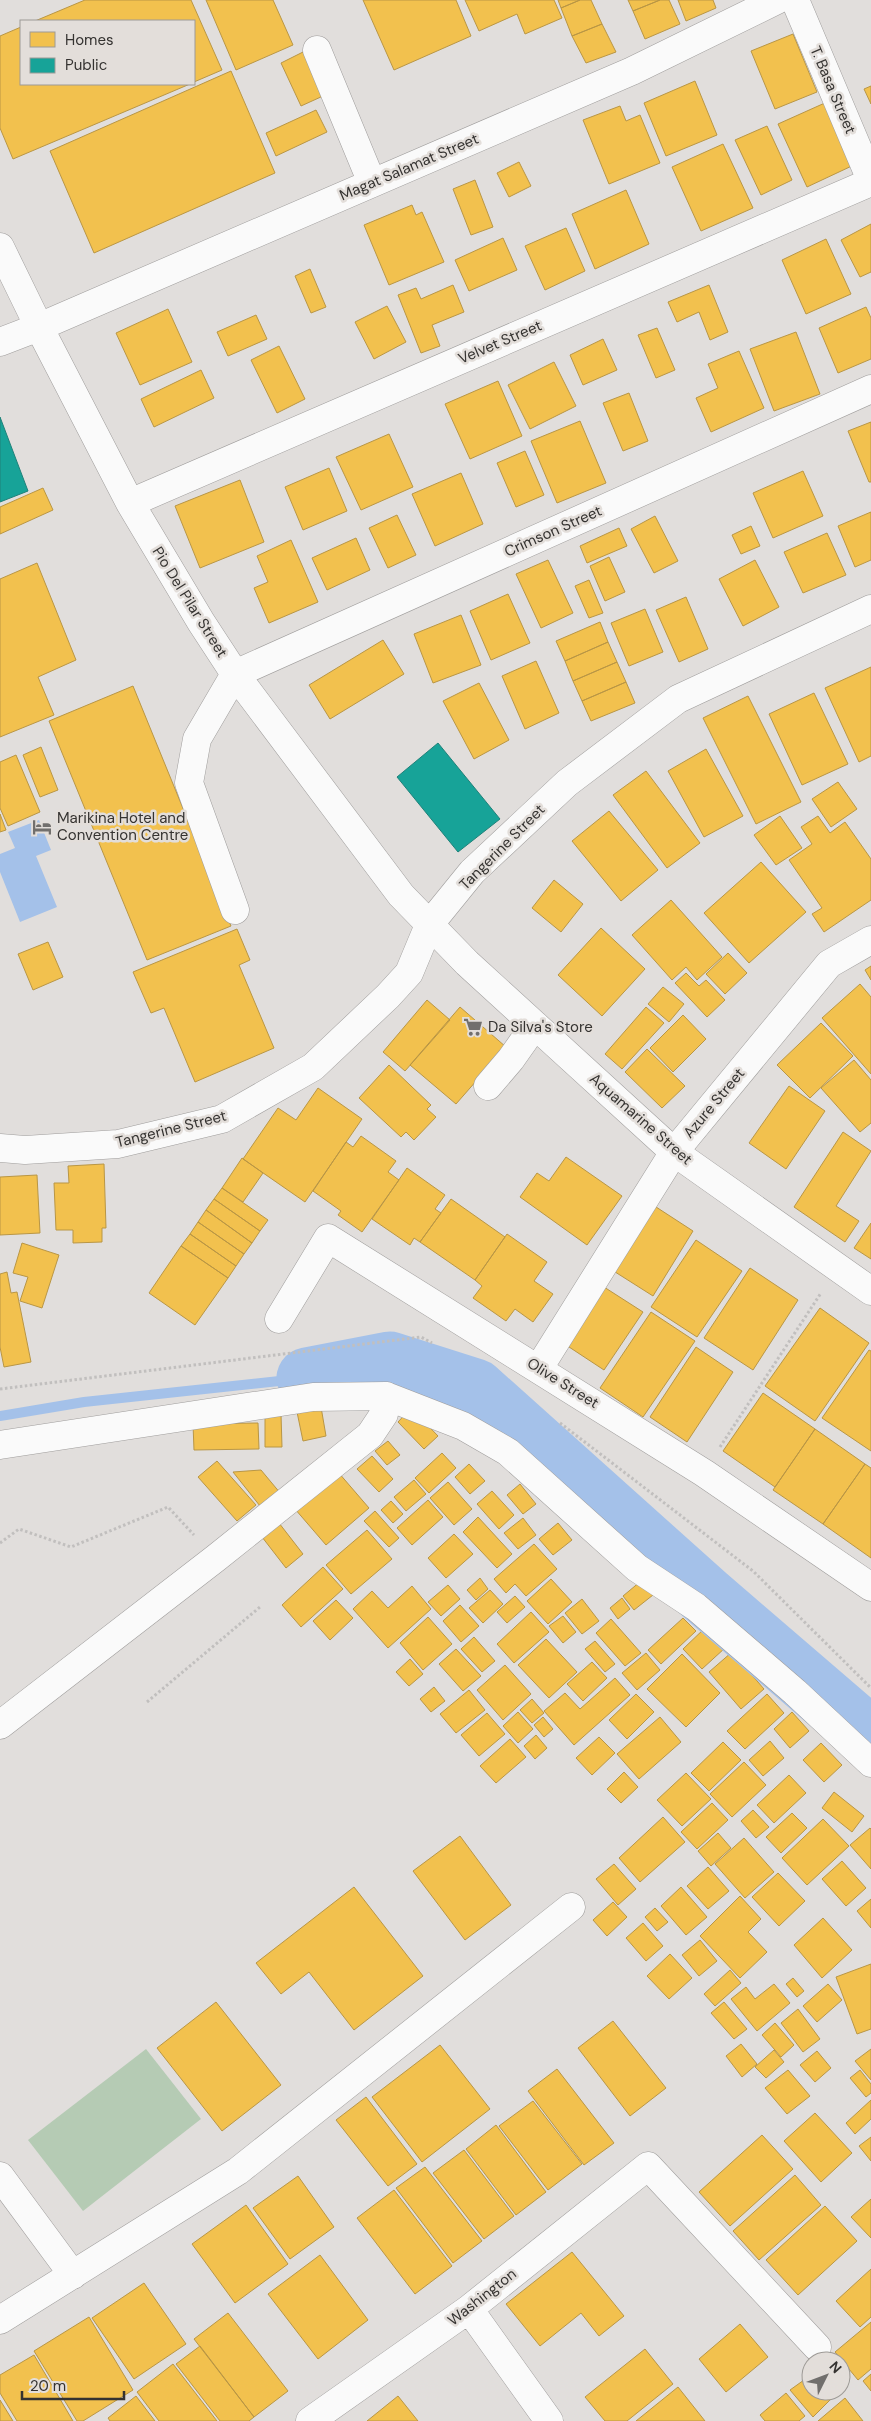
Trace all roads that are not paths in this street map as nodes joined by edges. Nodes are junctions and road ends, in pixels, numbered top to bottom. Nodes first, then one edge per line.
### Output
1 (777, 0) edge
2 (795, 0) edge
3 (317, 50) dead end
4 (871, 181) edge
5 (372, 183) junction
6 (0, 247) edge
7 (39, 327) junction
8 (0, 342) edge
9 (871, 388) edge
10 (130, 502) junction
11 (871, 609) edge
12 (235, 674) junction
13 (235, 910) dead end
14 (429, 925) junction
15 (871, 940) edge
16 (535, 1025) junction
17 (488, 1086) dead end
18 (0, 1148) edge
19 (674, 1152) junction
20 (871, 1291) edge
21 (279, 1319) dead end
22 (539, 1368) junction
23 (386, 1396) junction
24 (0, 1445) edge
25 (871, 1587) edge
26 (0, 1725) edge
27 (871, 1763) edge
28 (571, 1907) dead end
29 (0, 2176) edge
30 (73, 2275) junction
31 (468, 2309) junction
32 (0, 2320) edge
33 (817, 2347) dead end
34 (310, 2421) edge
35 (549, 2421) edge

1 - 5 street, Magat Salamat Street
2 - 4 street, T. Basa Street
3 - 5 street
4 - 10 street, Velvet Street
5 - 7 street, Magat Salamat Street
6 - 7 street, Pio Del Pilar Street
7 - 8 street, Magat Salamat Street
7 - 10 street, Pio Del Pilar Street
9 - 12 street, Crimson Street
10 - 12 street, Pio Del Pilar Street
11 - 14 street, Tangerine Street
12 - 13 street
12 - 14 street, Pio Del Pilar Street
14 - 16 street, Aquamarine Street
14 - 18 street, Tangerine Street
15 - 19 street, Azure Street
16 - 17 street
16 - 19 street, Aquamarine Street
19 - 20 street, Aquamarine Street
19 - 22 street, Azure Street
21 - 22 street, Olive Street
22 - 25 street, Olive Street
23 - 24 street
23 - 26 street
23 - 27 street
28 - 30 street
29 - 30 street
30 - 32 street
31 - 33 street, Washington
31 - 34 street, Washington
31 - 35 street

